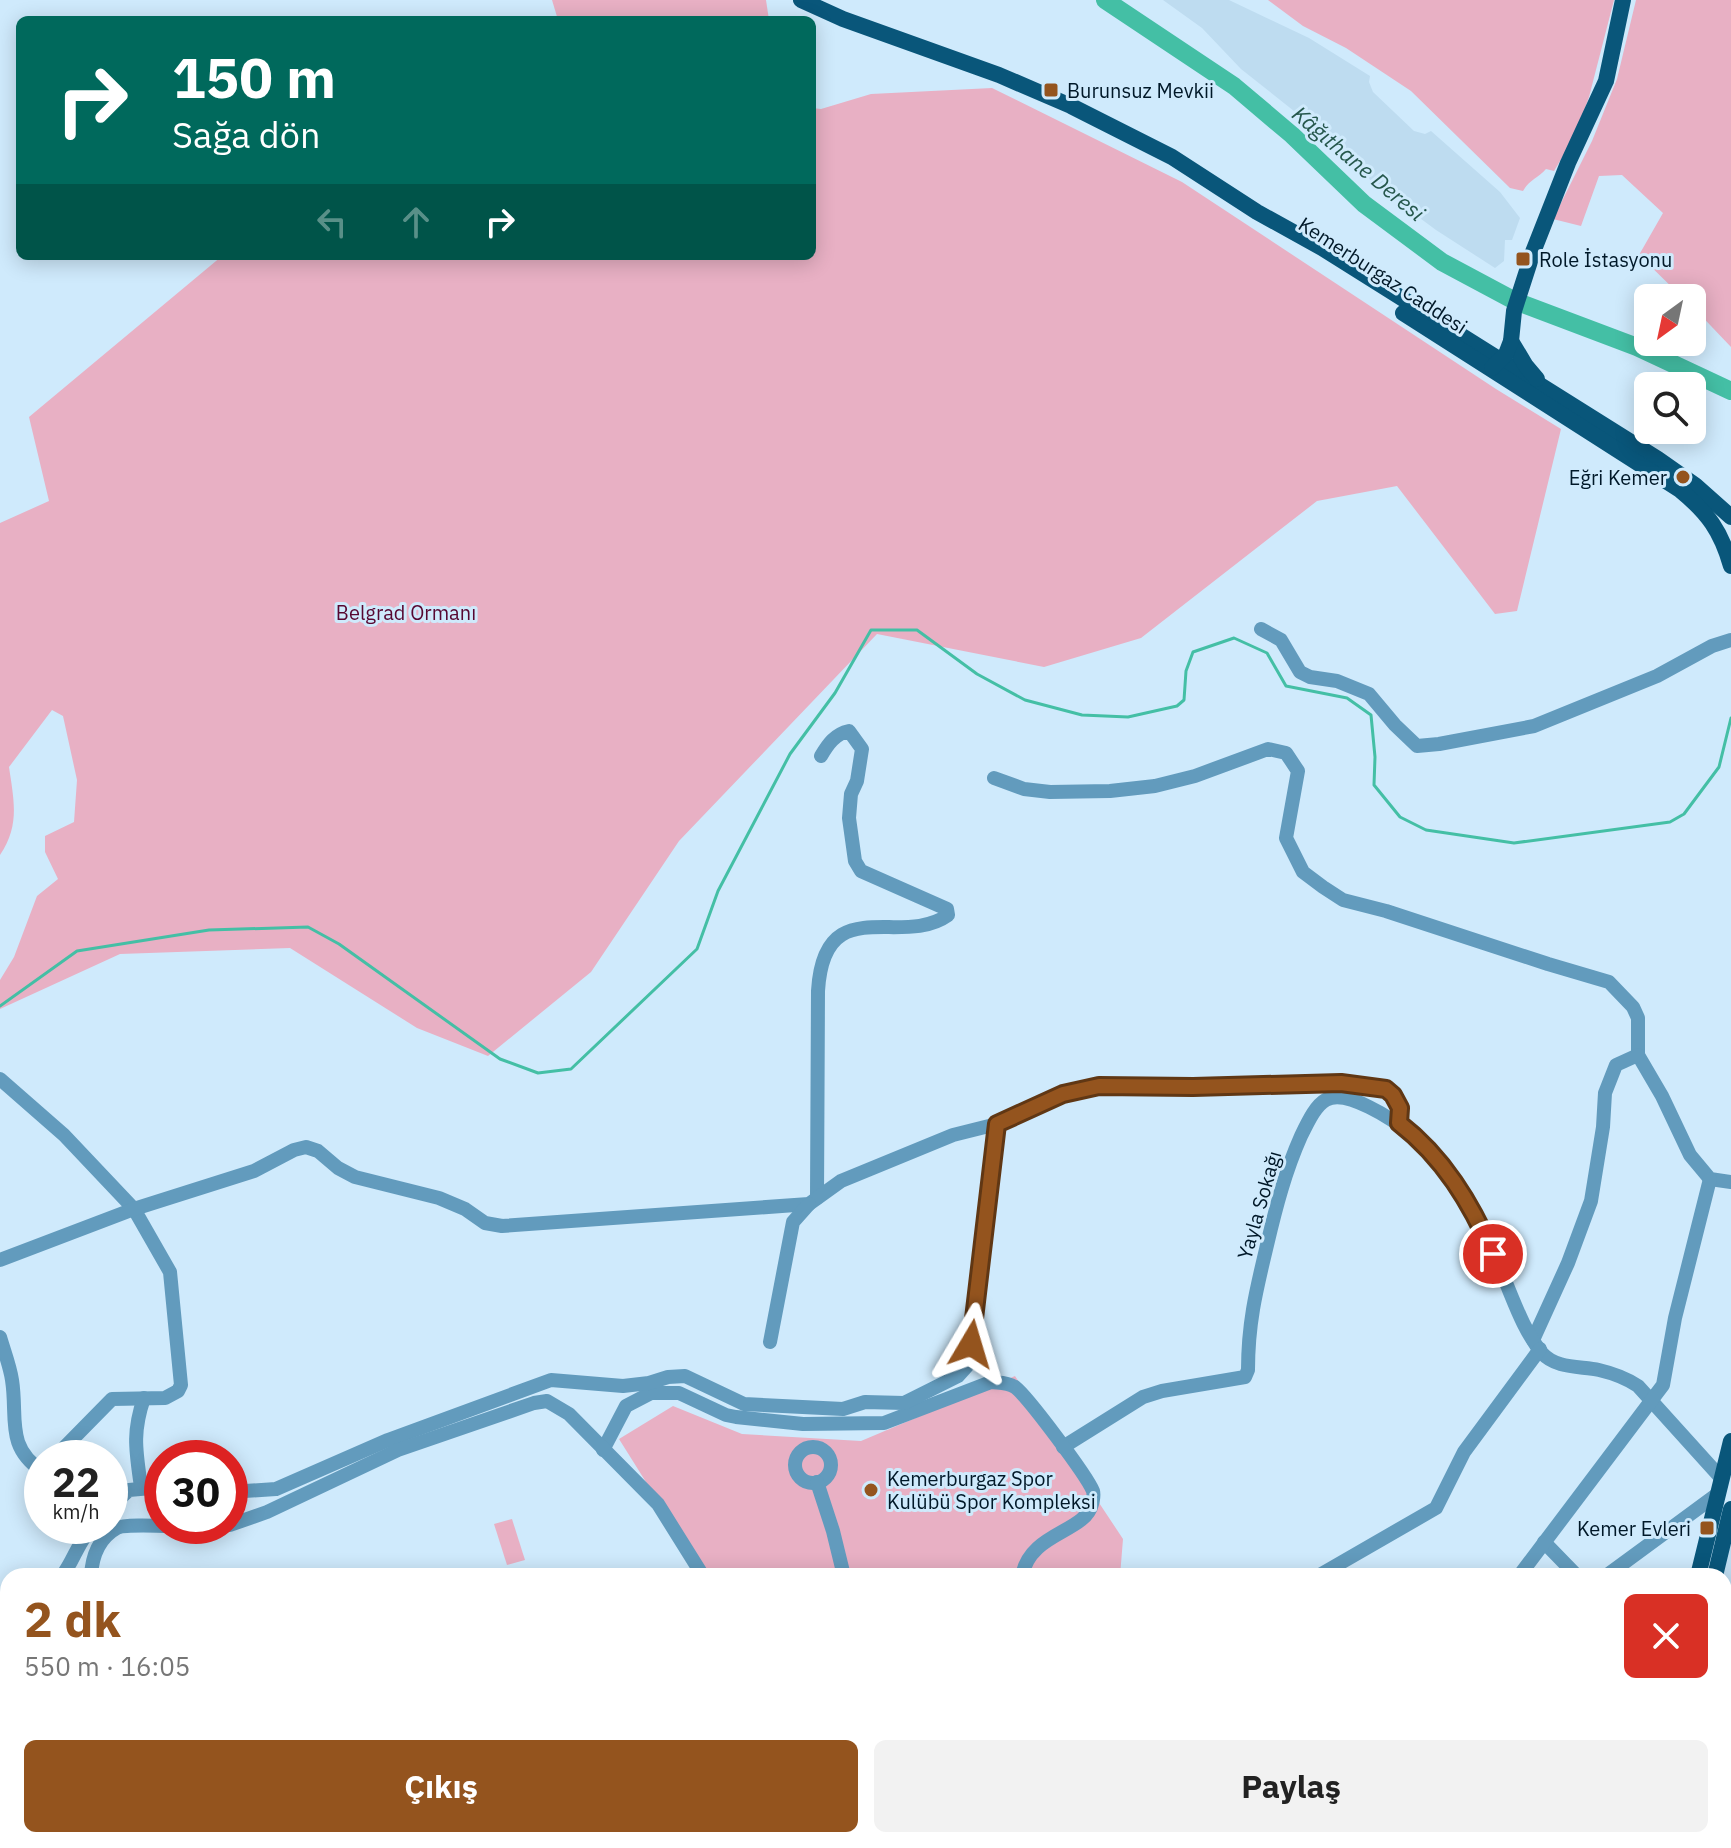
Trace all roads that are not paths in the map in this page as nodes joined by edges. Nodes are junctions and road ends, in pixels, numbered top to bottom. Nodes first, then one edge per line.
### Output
1 (801, 0) edge
2 (1623, 0) edge
3 (1257, 212) junction
4 (1509, 328) junction
5 (1469, 343) junction
6 (1494, 363) junction
7 (1552, 394) junction
8 (1731, 517) edge
9 (1731, 566) edge
10 (1261, 629) dead end
11 (1731, 640) edge
12 (821, 756) dead end
13 (994, 778) dead end
14 (1638, 1055) junction
15 (1, 1082) edge
16 (1399, 1123) junction
17 (997, 1124) junction
18 (1710, 1179) junction
19 (1731, 1182) edge
20 (813, 1201) junction
21 (134, 1209) junction
22 (0, 1260) edge
23 (0, 1337) edge
24 (770, 1342) dead end
25 (1536, 1344) junction
26 (144, 1398) junction
27 (1651, 1399) junction
28 (803, 1424) junction
29 (72, 1440) edge
30 (1731, 1441) edge
31 (1063, 1447) junction
32 (805, 1448) junction
33 (603, 1450) junction
34 (24, 1455) edge
35 (817, 1482) junction
36 (141, 1487) joint
37 (1724, 1489) edge
38 (128, 1491) edge
39 (248, 1492) edge
40 (1731, 1509) edge
41 (248, 1519) edge
42 (144, 1527) edge
43 (1544, 1542) junction
44 (80, 1544) edge
45 (68, 1568) edge
46 (92, 1568) edge
47 (698, 1568) edge
48 (842, 1568) edge
49 (1024, 1568) edge
50 (1332, 1568) edge
51 (1525, 1568) edge
52 (1569, 1568) edge
53 (1617, 1568) edge
54 (1700, 1568) edge
55 (1717, 1568) edge

1 - 3 main road, Kemerburgaz Caddesi
2 - 4 main road
3 - 5 main road, Kemerburgaz Caddesi
3 - 6 main road, Kemerburgaz Caddesi
4 - 5 main road
4 - 6 main road
4 - 7 main road
5 - 6 main road, Kemerburgaz Caddesi
6 - 7 main road
6 - 9 main road
7 - 8 main road
10 - 11 street
12 - 20 street
13 - 14 street
14 - 18 street
14 - 25 street
15 - 21 street
16 - 17 street
16 - 25 street, Yayla Sokağı
16 - 31 street, Yayla Sokağı
17 - 20 street
17 - 39 street
18 - 19 street
18 - 27 street
20 - 21 street
20 - 24 street
21 - 22 street
21 - 26 street
23 - 34 street
25 - 27 street
25 - 50 street
26 - 29 street
26 - 36 street
27 - 37 street
27 - 43 street
28 - 31 street
28 - 32 street
28 - 33 street
30 - 37 main road
31 - 49 street
32 - 35 street
32 - 35 street
33 - 41 street
33 - 47 street
35 - 48 street
36 - 38 street
37 - 53 street
37 - 54 main road
40 - 55 main road
42 - 46 street
43 - 51 street
43 - 52 street
44 - 45 street

